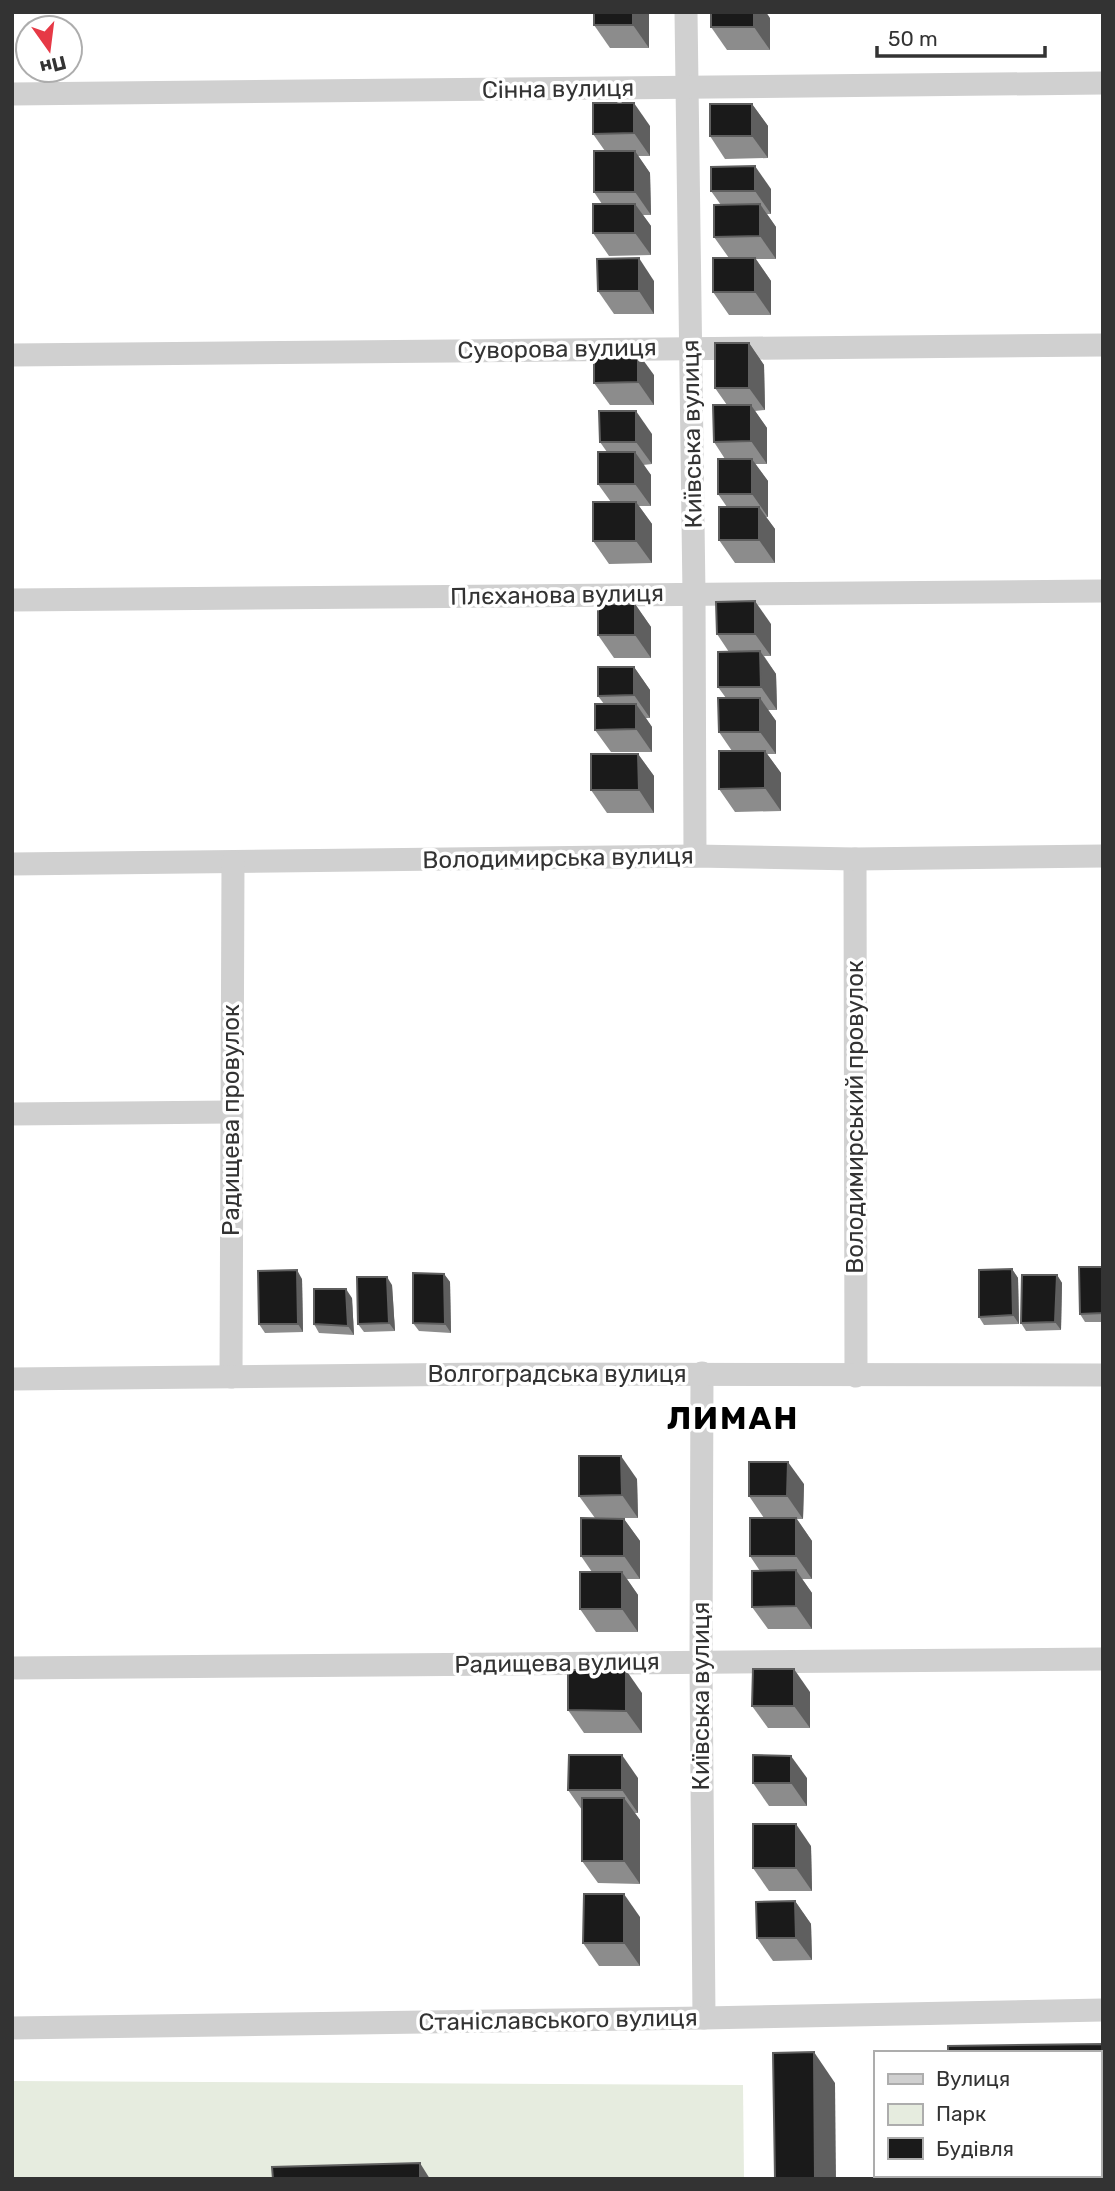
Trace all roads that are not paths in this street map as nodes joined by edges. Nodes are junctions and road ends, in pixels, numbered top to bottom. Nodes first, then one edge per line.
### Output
1 (686, 12) edge
2 (1103, 83) edge
3 (686, 87) junction
4 (12, 94) edge
5 (1103, 345) edge
6 (691, 348) junction
7 (12, 355) edge
8 (1103, 591) edge
9 (694, 594) junction
10 (12, 600) edge
11 (695, 856) junction
12 (1103, 856) edge
13 (855, 859) junction
14 (233, 863) junction
15 (12, 864) edge
16 (231, 1112) junction
17 (12, 1114) edge
18 (702, 1373) junction
19 (1103, 1375) edge
20 (856, 1376) junction
21 (231, 1377) junction
22 (12, 1379) edge
23 (1103, 1659) edge
24 (701, 1662) junction
25 (12, 1668) edge
26 (1103, 2010) edge
27 (704, 2018) junction
28 (12, 2028) edge

1 - 3 street, Київська вулиця
2 - 3 street, Сінна вулиця
3 - 4 street, Сінна вулиця
3 - 6 street, Київська вулиця
5 - 6 street, Суворова вулиця
6 - 7 street, Суворова вулиця
6 - 9 street, Київська вулиця
8 - 9 street, Плєханова вулиця
9 - 10 street, Плєханова вулиця
9 - 11 street, Київська вулиця
11 - 13 street, Володимирська вулиця
11 - 14 street, Володимирська вулиця
12 - 13 street, Володимирська вулиця
13 - 20 street, Володимирський провулок
14 - 15 street, Володимирська вулиця
14 - 16 street, Радищева провулок
16 - 17 street
16 - 21 street, Радищева провулок
18 - 20 street, Волгоградська вулиця
18 - 21 street, Волгоградська вулиця
18 - 24 street, Київська вулиця
19 - 20 street, Волгоградська вулиця
21 - 22 street, Волгоградська вулиця
23 - 24 street, Радищева вулиця
24 - 25 street, Радищева вулиця
24 - 27 street, Київська вулиця
26 - 27 street, Станіславського вулиця
27 - 28 street, Станіславського вулиця

